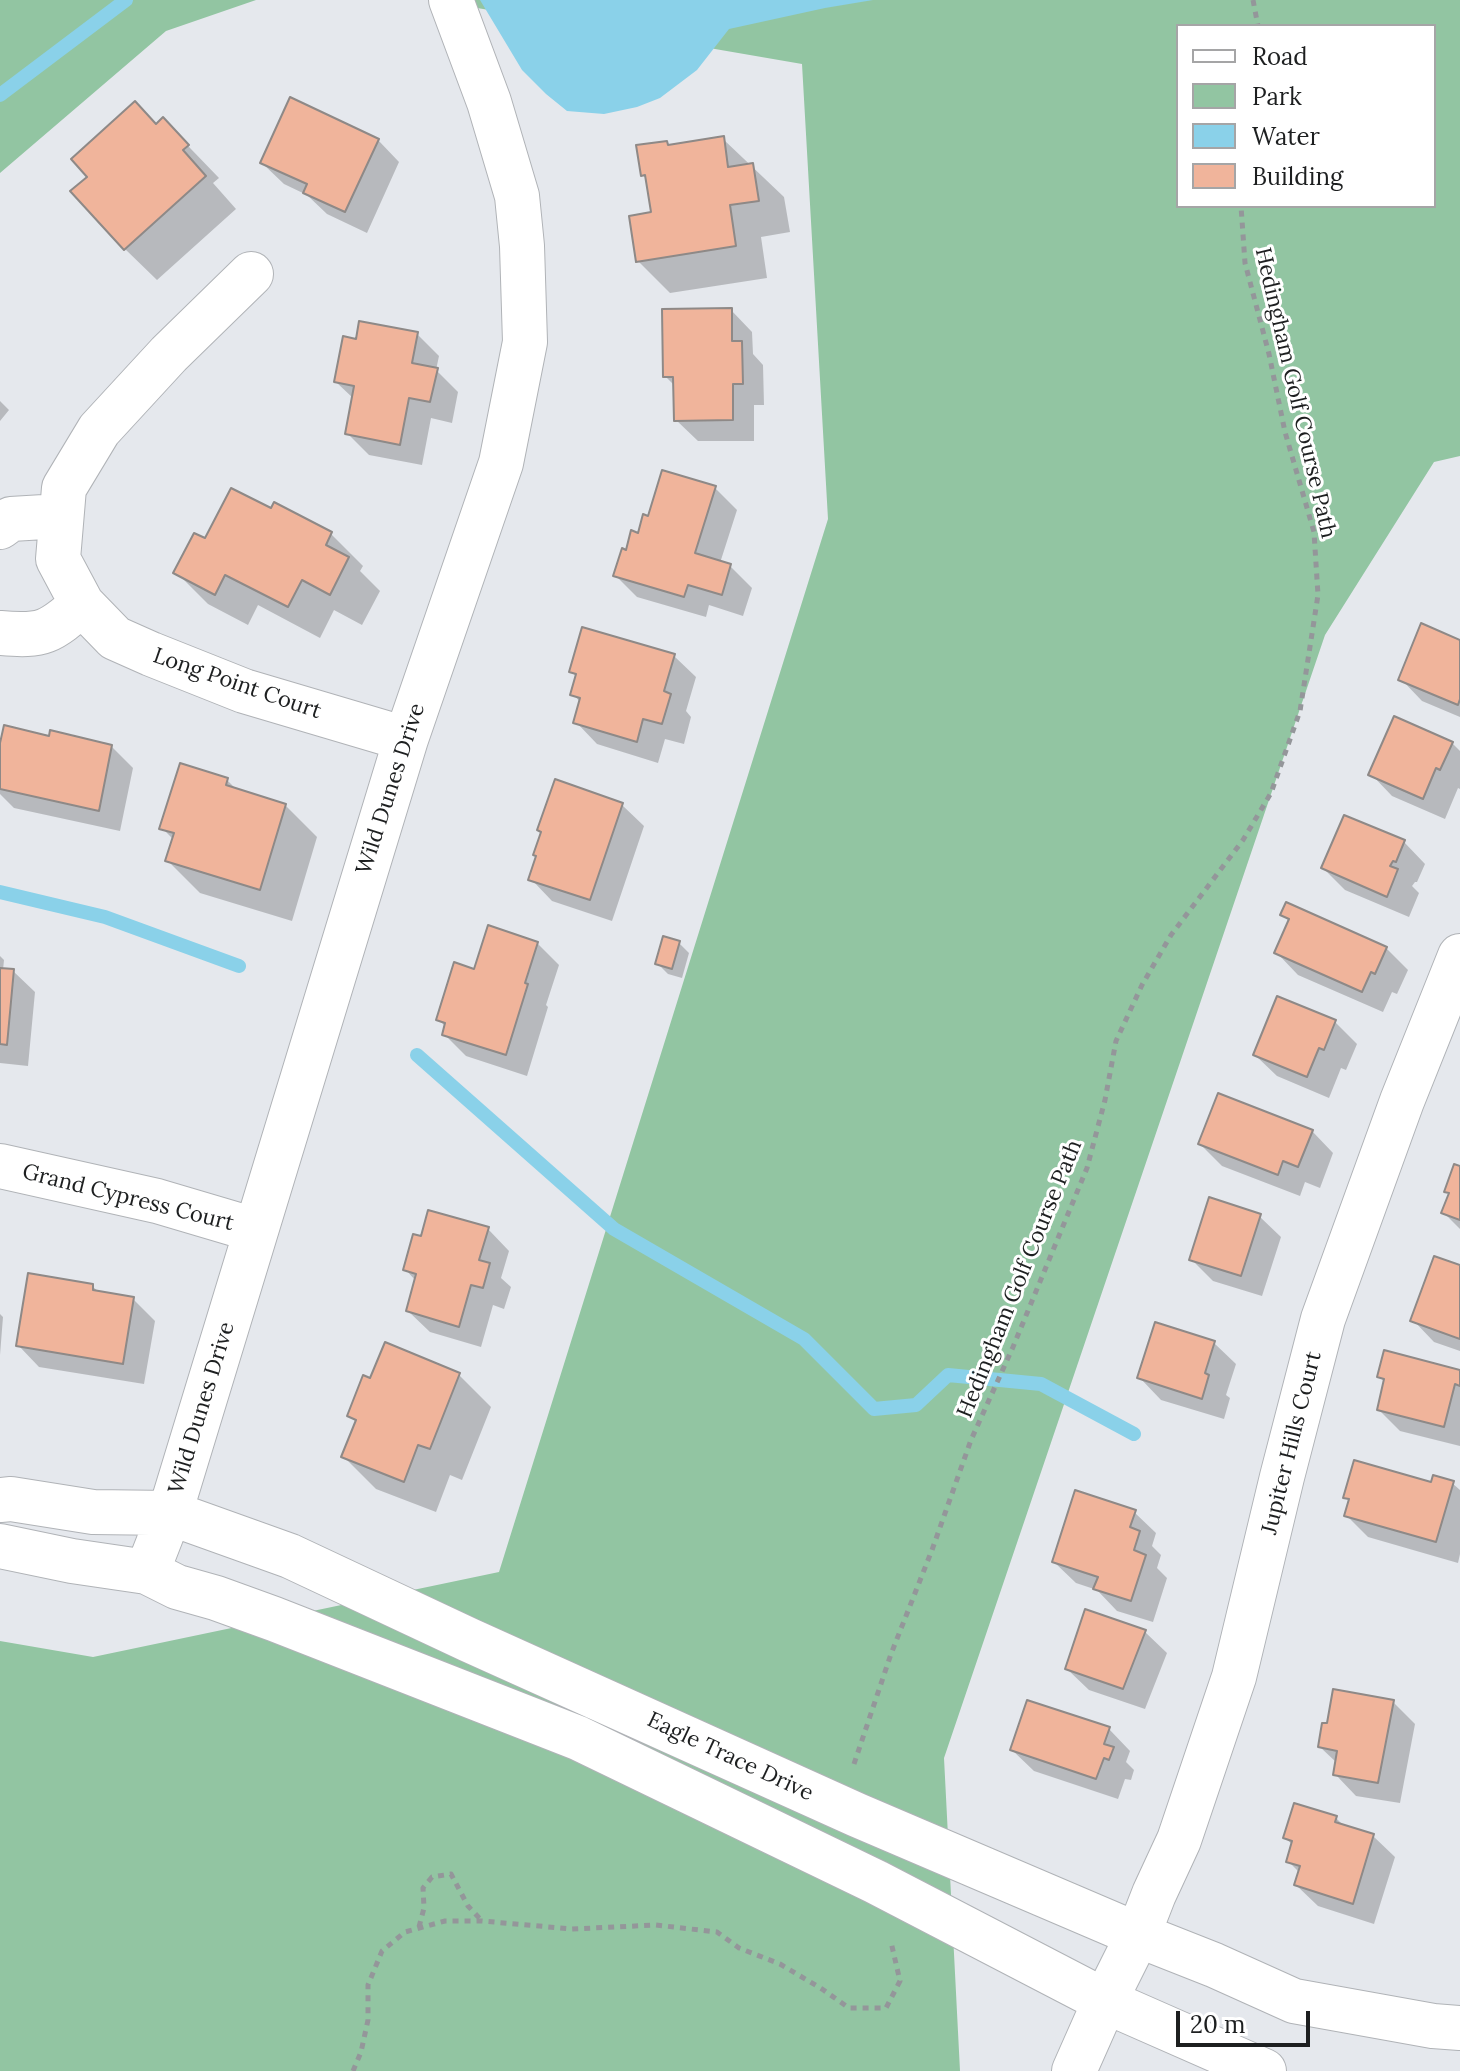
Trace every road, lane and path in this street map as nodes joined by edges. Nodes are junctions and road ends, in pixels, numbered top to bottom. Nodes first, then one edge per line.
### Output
1 (451, 0) edge
2 (1253, 0) edge
3 (1258, 24) edge
4 (1241, 208) edge
5 (251, 274) dead end
6 (61, 516) junction
7 (0, 527) edge
8 (82, 604) junction
9 (0, 633) edge
10 (406, 739) junction
11 (1460, 956) edge
12 (0, 1166) edge
13 (255, 1230) junction
14 (0, 1500) edge
15 (170, 1513) junction
16 (0, 1546) edge
17 (147, 1572) junction
18 (854, 1773) dead end
19 (482, 1921) junction
20 (419, 1928) junction
21 (1138, 1935) junction
22 (891, 1939) dead end
23 (1105, 2001) junction
24 (1460, 2028) edge
25 (353, 2071) edge
26 (1074, 2071) edge
27 (1264, 2071) edge

1 - 10 street, Wild Dunes Drive
2 - 3 path
4 - 18 path, Hedingham Golf Course Path
5 - 6 street, Long Point Court
6 - 7 street
6 - 8 street, Long Point Court
8 - 9 street
8 - 10 street, Long Point Court
10 - 13 street, Wild Dunes Drive
11 - 21 street, Jupiter Hills Court
12 - 13 street, Grand Cypress Court
13 - 15 street, Wild Dunes Drive
14 - 15 street, Eagle Trace Drive
15 - 17 street, Wild Dunes Drive
15 - 21 street, Eagle Trace Drive
16 - 17 street
17 - 23 street
19 - 20 path
19 - 20 path
19 - 22 path
20 - 25 path
21 - 23 street, Jupiter Hills Court
21 - 24 street, Eagle Trace Drive
23 - 26 street, Jupiter Hills Court
23 - 27 street

